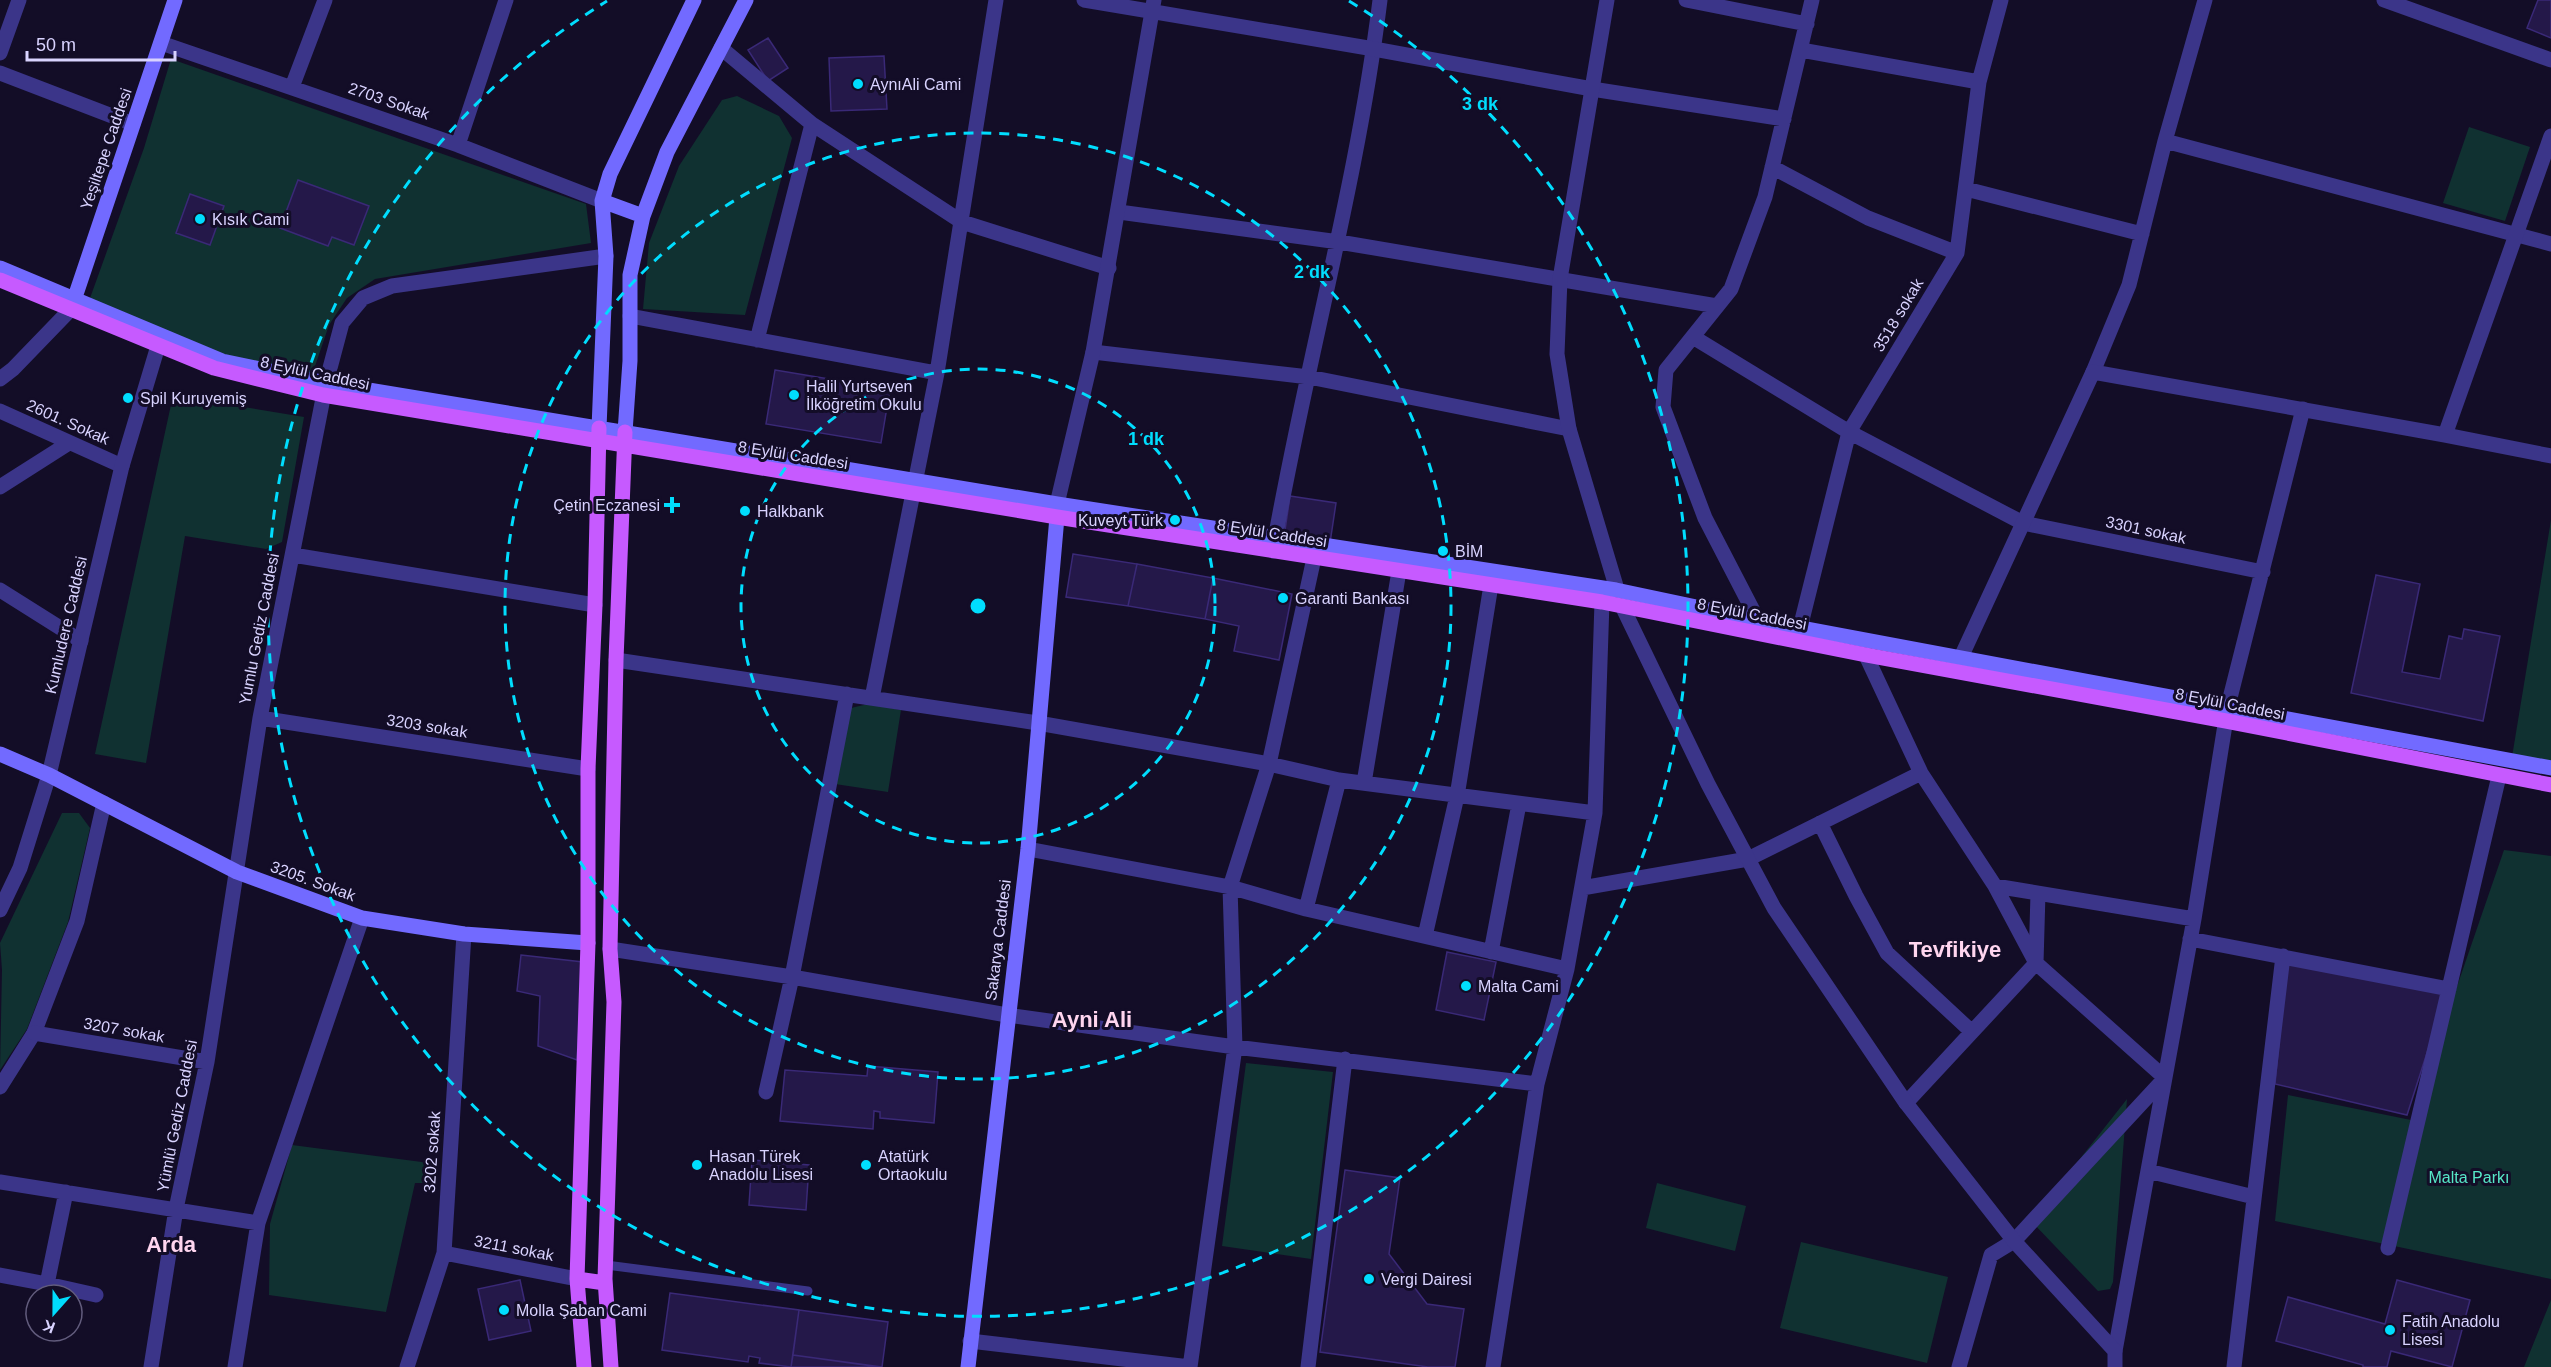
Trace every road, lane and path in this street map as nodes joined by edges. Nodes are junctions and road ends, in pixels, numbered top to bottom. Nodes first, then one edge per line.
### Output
1 (19, 0) edge
2 (175, 0) edge
3 (325, 0) edge
4 (506, 0) edge
5 (694, 0) edge
6 (746, 0) edge
7 (996, 0) edge
8 (1084, 0) edge
9 (1380, 0) edge
10 (1607, 0) edge
11 (1686, 0) edge
12 (1812, 0) edge
13 (2001, 0) edge
14 (2205, 0) edge
15 (2384, 0) edge
16 (1153, 6) edge
17 (1807, 24) junction
18 (161, 43) junction
19 (721, 48) junction
20 (1374, 49) junction
21 (1801, 50) junction
22 (0, 53) edge
23 (2551, 60) edge
24 (0, 73) edge
25 (1979, 82) junction
26 (292, 87) junction
27 (1592, 89) junction
28 (1784, 119) junction
29 (133, 124) junction
30 (812, 124) junction
31 (2551, 136) edge
32 (2165, 141) junction
33 (458, 145) junction
34 (1772, 167) junction
35 (1966, 189) junction
36 (602, 201) junction
37 (1119, 212) junction
38 (643, 216) junction
39 (962, 222) junction
40 (2142, 234) junction
41 (2516, 234) junction
42 (1339, 242) junction
43 (2551, 244) edge
44 (1957, 253) junction
45 (606, 256) junction
46 (0, 268) edge
47 (1109, 268) junction
48 (1560, 279) junction
49 (0, 280) edge
50 (73, 304) junction
51 (1717, 306) junction
52 (630, 316) junction
53 (1693, 337) junction
54 (757, 340) junction
55 (158, 346) junction
56 (1094, 352) junction
57 (2093, 372) junction
58 (937, 373) junction
59 (1309, 377) junction
60 (0, 379) edge
61 (324, 389) junction
62 (2303, 409) junction
63 (0, 411) edge
64 (1569, 429) junction
65 (1849, 432) junction
66 (599, 435) junction
67 (2445, 435) junction
68 (624, 439) junction
69 (69, 443) junction
70 (2551, 456) edge
71 (122, 466) junction
72 (0, 487) edge
73 (915, 487) junction
74 (1057, 511) junction
75 (2023, 523) junction
76 (1274, 544) junction
77 (293, 555) junction
78 (1314, 558) junction
79 (1399, 571) junction
80 (2263, 572) junction
81 (1491, 585) junction
82 (0, 590) edge
83 (1617, 590) junction
84 (1602, 602) junction
85 (595, 605) junction
86 (1622, 606) junction
87 (1758, 620) junction
88 (1798, 634) junction
89 (1765, 635) junction
90 (1857, 637) junction
91 (81, 641) junction
92 (1866, 655) junction
93 (1962, 656) junction
94 (616, 660) junction
95 (1955, 670) junction
96 (847, 694) junction
97 (872, 698) junction
98 (2227, 713) junction
99 (260, 718) junction
100 (1038, 723) junction
101 (0, 754) edge
102 (1269, 764) junction
103 (2551, 768) edge
104 (588, 769) junction
105 (1922, 773) junction
106 (49, 775) junction
107 (2499, 776) junction
108 (1339, 780) junction
109 (1364, 783) junction
110 (2551, 785) edge
111 (1457, 796) junction
112 (104, 803) junction
113 (1519, 804) junction
114 (1595, 813) junction
115 (1820, 823) junction
116 (1028, 849) junction
117 (1748, 859) junction
118 (237, 872) junction
119 (1995, 886) junction
120 (1230, 887) junction
121 (1582, 888) junction
122 (2038, 893) junction
123 (1306, 909) junction
124 (0, 910) edge
125 (362, 918) junction
126 (2194, 919) junction
127 (464, 934) junction
128 (1425, 936) junction
129 (2190, 939) junction
130 (588, 943) junction
131 (610, 949) junction
132 (1491, 952) junction
133 (2283, 956) junction
134 (2036, 963) junction
135 (1567, 969) junction
136 (792, 977) junction
137 (2450, 989) junction
138 (1007, 1015) junction
139 (1972, 1032) junction
140 (34, 1033) junction
141 (1235, 1047) junction
142 (1345, 1059) junction
143 (207, 1062) junction
144 (2165, 1078) junction
145 (1538, 1084) junction
146 (0, 1087) edge
147 (766, 1092) dead end
148 (1906, 1103) junction
149 (2148, 1172) junction
150 (0, 1182) edge
151 (66, 1192) junction
152 (2254, 1197) junction
153 (176, 1209) junction
154 (258, 1223) junction
155 (2014, 1241) junction
156 (2388, 1248) dead end
157 (444, 1253) junction
158 (606, 1265) junction
159 (0, 1275) edge
160 (577, 1279) junction
161 (42, 1283) edge
162 (47, 1283) edge
163 (605, 1283) junction
164 (808, 1291) dead end
165 (84, 1292) edge
166 (96, 1295) dead end
167 (970, 1341) junction
168 (2115, 1351) junction
169 (151, 1367) edge
170 (235, 1367) edge
171 (407, 1367) edge
172 (584, 1367) edge
173 (611, 1367) edge
174 (968, 1367) edge
175 (1190, 1367) edge
176 (1308, 1367) edge
177 (1493, 1367) edge
178 (1959, 1367) edge
179 (2115, 1367) edge
180 (2234, 1367) edge

1 - 22 street
2 - 18 main road, Yeşiltepe Caddesi
3 - 26 street
4 - 33 street
5 - 36 main road
6 - 19 main road
7 - 39 street
8 - 16 street
9 - 20 street
10 - 27 street
11 - 17 street
12 - 17 street
13 - 25 street, 3518 sokak
14 - 32 street
15 - 23 street
16 - 20 street
16 - 37 street
17 - 21 street
18 - 26 street, 2703 Sokak
18 - 29 main road, Yeşiltepe Caddesi
19 - 30 street
19 - 38 main road
20 - 27 street
20 - 42 street
21 - 25 street
21 - 28 street
24 - 29 street
25 - 35 street, 3518 sokak
26 - 33 street, 2703 Sokak
27 - 28 street
27 - 48 street
28 - 34 street
29 - 50 main road, Yeşiltepe Caddesi
30 - 39 street
30 - 54 street
31 - 41 street
32 - 40 street
32 - 41 street
33 - 36 street, 2703 Sokak
34 - 44 street
34 - 51 street
35 - 40 street
35 - 44 street, 3518 sokak
36 - 38 main road
36 - 45 main road
37 - 42 street
37 - 47 street
38 - 52 main road
39 - 47 street
39 - 58 street
40 - 57 street
41 - 43 street
41 - 67 street
42 - 48 street
42 - 59 street
44 - 65 street, 3518 sokak
45 - 61 street, Yumlu Gediz Caddesi
45 - 66 main road
46 - 50 main road
47 - 56 street
48 - 51 street
48 - 64 street
49 - 50 main road, 8 Eylül Caddesi
50 - 55 main road, 8 Eylül Caddesi
50 - 60 street
50 - 61 main road
51 - 53 street
52 - 54 street
52 - 68 main road
53 - 65 street, 3301 sokak
53 - 87 street
54 - 58 street
55 - 61 main road, 8 Eylül Caddesi
55 - 71 street, Kumludere Caddesi
56 - 59 street
56 - 74 street
57 - 62 street
57 - 75 street
58 - 73 street
59 - 64 street
59 - 76 street
61 - 66 main road, 8 Eylül Caddesi
61 - 77 street, Yumlu Gediz Caddesi
62 - 67 street
62 - 80 street
63 - 69 street, 2601. Sokak
64 - 83 street
65 - 75 street, 3301 sokak
65 - 88 street, 3518 sokak
66 - 68 main road, 8 Eylül Caddesi
66 - 85 main road
67 - 70 street
68 - 73 main road, 8 Eylül Caddesi
68 - 94 main road
69 - 71 street, 2601. Sokak
69 - 72 street
71 - 91 street, Kumludere Caddesi
73 - 74 main road, 8 Eylül Caddesi
73 - 97 street
74 - 76 main road, 8 Eylül Caddesi
74 - 100 main road, Sakarya Caddesi
75 - 80 street, 3301 sokak
75 - 93 street
76 - 78 main road, 8 Eylül Caddesi
76 - 83 main road
77 - 85 street
77 - 99 street, Yumlu Gediz Caddesi
78 - 79 main road, 8 Eylül Caddesi
78 - 102 street
79 - 81 main road, 8 Eylül Caddesi
79 - 109 street
80 - 98 street
81 - 84 main road, 8 Eylül Caddesi
81 - 111 street
82 - 91 street
83 - 86 street
83 - 87 main road
84 - 86 main road, 8 Eylül Caddesi
84 - 114 street
85 - 104 main road
86 - 89 main road, 8 Eylül Caddesi
86 - 117 street
87 - 88 main road
87 - 89 street
88 - 89 main road, 8 Eylül Caddesi
88 - 90 main road
88 - 92 main road, 8 Eylül Caddesi
90 - 92 street
90 - 93 main road
91 - 106 street, Kumludere Caddesi
92 - 95 main road, 8 Eylül Caddesi
92 - 105 street
93 - 95 street
93 - 98 main road
94 - 96 street
94 - 131 main road
95 - 98 main road, 8 Eylül Caddesi
96 - 97 street
96 - 136 street
97 - 100 street
98 - 103 main road
98 - 107 main road, 8 Eylül Caddesi
98 - 126 street
99 - 104 street, 3203 sokak
99 - 118 street, Yumlu Gediz Caddesi
100 - 102 street
100 - 116 main road, Sakarya Caddesi
101 - 106 main road, 3205. Sokak
102 - 108 street
102 - 120 street
104 - 130 main road
105 - 115 street
105 - 119 street
106 - 112 main road, 3205. Sokak
106 - 124 street, Kumludere Caddesi
107 - 110 main road, 8 Eylül Caddesi
107 - 137 street
108 - 109 street
108 - 123 street
109 - 111 street
111 - 113 street
111 - 128 street
112 - 118 main road, 3205. Sokak
112 - 140 street
113 - 114 street
113 - 132 street
114 - 121 street
115 - 117 street
115 - 139 street
116 - 120 street
116 - 138 main road, Sakarya Caddesi
117 - 121 street
117 - 148 street
118 - 125 main road, 3205. Sokak
118 - 143 street, Yümlü Gediz Caddesi
119 - 122 street
119 - 134 street
120 - 123 street
120 - 141 street
121 - 135 street
122 - 126 street
122 - 134 street
123 - 128 street
125 - 127 main road, 3205. Sokak
125 - 154 street
126 - 129 street
127 - 130 main road, 3205. Sokak
127 - 157 street, 3202 sokak
128 - 132 street
129 - 133 street
129 - 144 street
130 - 131 main road
130 - 160 main road
131 - 136 street
131 - 158 main road
132 - 135 street
133 - 137 street
133 - 152 street
134 - 139 street
134 - 144 street
135 - 145 street
136 - 138 street
136 - 147 street
137 - 156 street
138 - 141 street
138 - 167 main road, Sakarya Caddesi
139 - 148 street
140 - 143 street, 3207 sokak
140 - 146 street
141 - 142 street
141 - 175 street
142 - 145 street
142 - 176 street
143 - 153 street, Yümlü Gediz Caddesi
144 - 149 street
144 - 155 street
145 - 177 street
148 - 155 street
149 - 152 street
149 - 168 street
150 - 151 street
151 - 153 street
151 - 162 street
152 - 180 street
153 - 154 street
153 - 169 street, Yümlü Gediz Caddesi
154 - 170 street
155 - 168 street
155 - 178 street
157 - 160 street, 3211 sokak
157 - 171 street, 3202 sokak
158 - 163 main road
158 - 164 lane
159 - 161 street
160 - 163 main road
160 - 172 main road
163 - 173 main road
165 - 166 street
167 - 174 main road, Sakarya Caddesi
167 - 175 street
168 - 179 street

